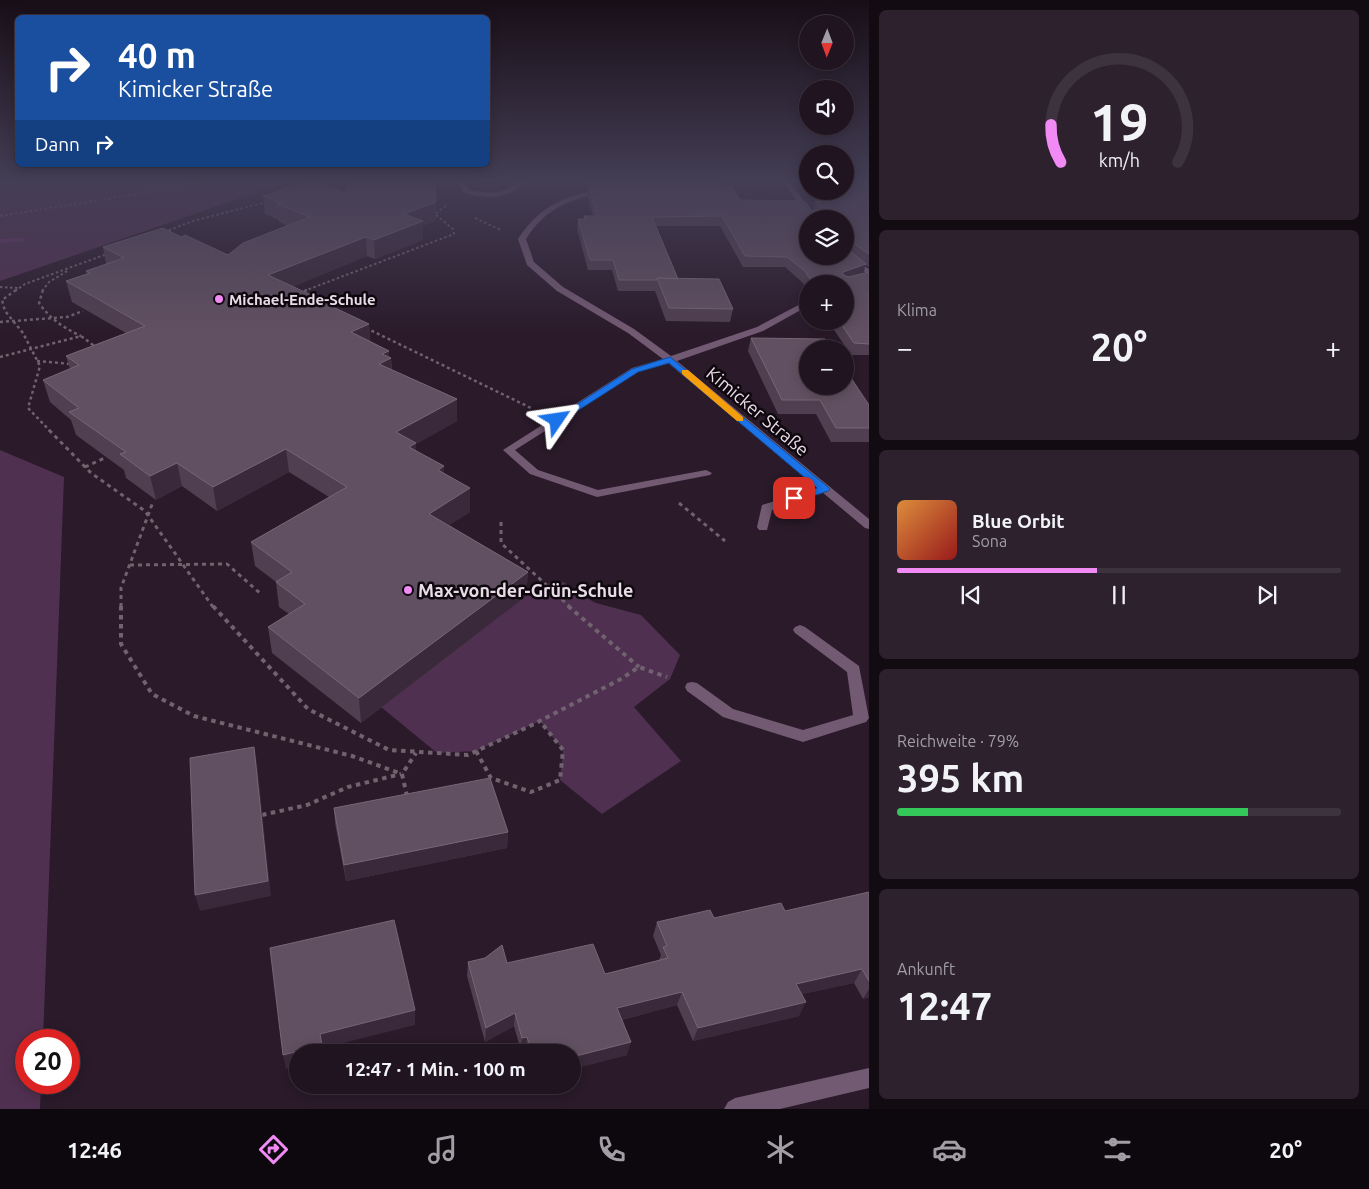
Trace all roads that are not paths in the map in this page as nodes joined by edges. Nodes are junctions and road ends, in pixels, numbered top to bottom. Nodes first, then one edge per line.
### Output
1 (526, 232) edge
2 (854, 261) edge
3 (869, 273) edge
4 (799, 307) edge
5 (670, 360) junction
6 (706, 473) dead end
7 (824, 489) junction
8 (869, 525) edge
9 (763, 527) dead end
10 (800, 630) dead end
11 (692, 687) road end
12 (869, 1078) edge
13 (735, 1109) edge

1 - 5 street, Kimicker Straße
2 - 3 street
4 - 5 street
5 - 6 street
5 - 7 street, Kimicker Straße
7 - 8 street, Kimicker Straße
7 - 9 street
10 - 11 street
12 - 13 street

